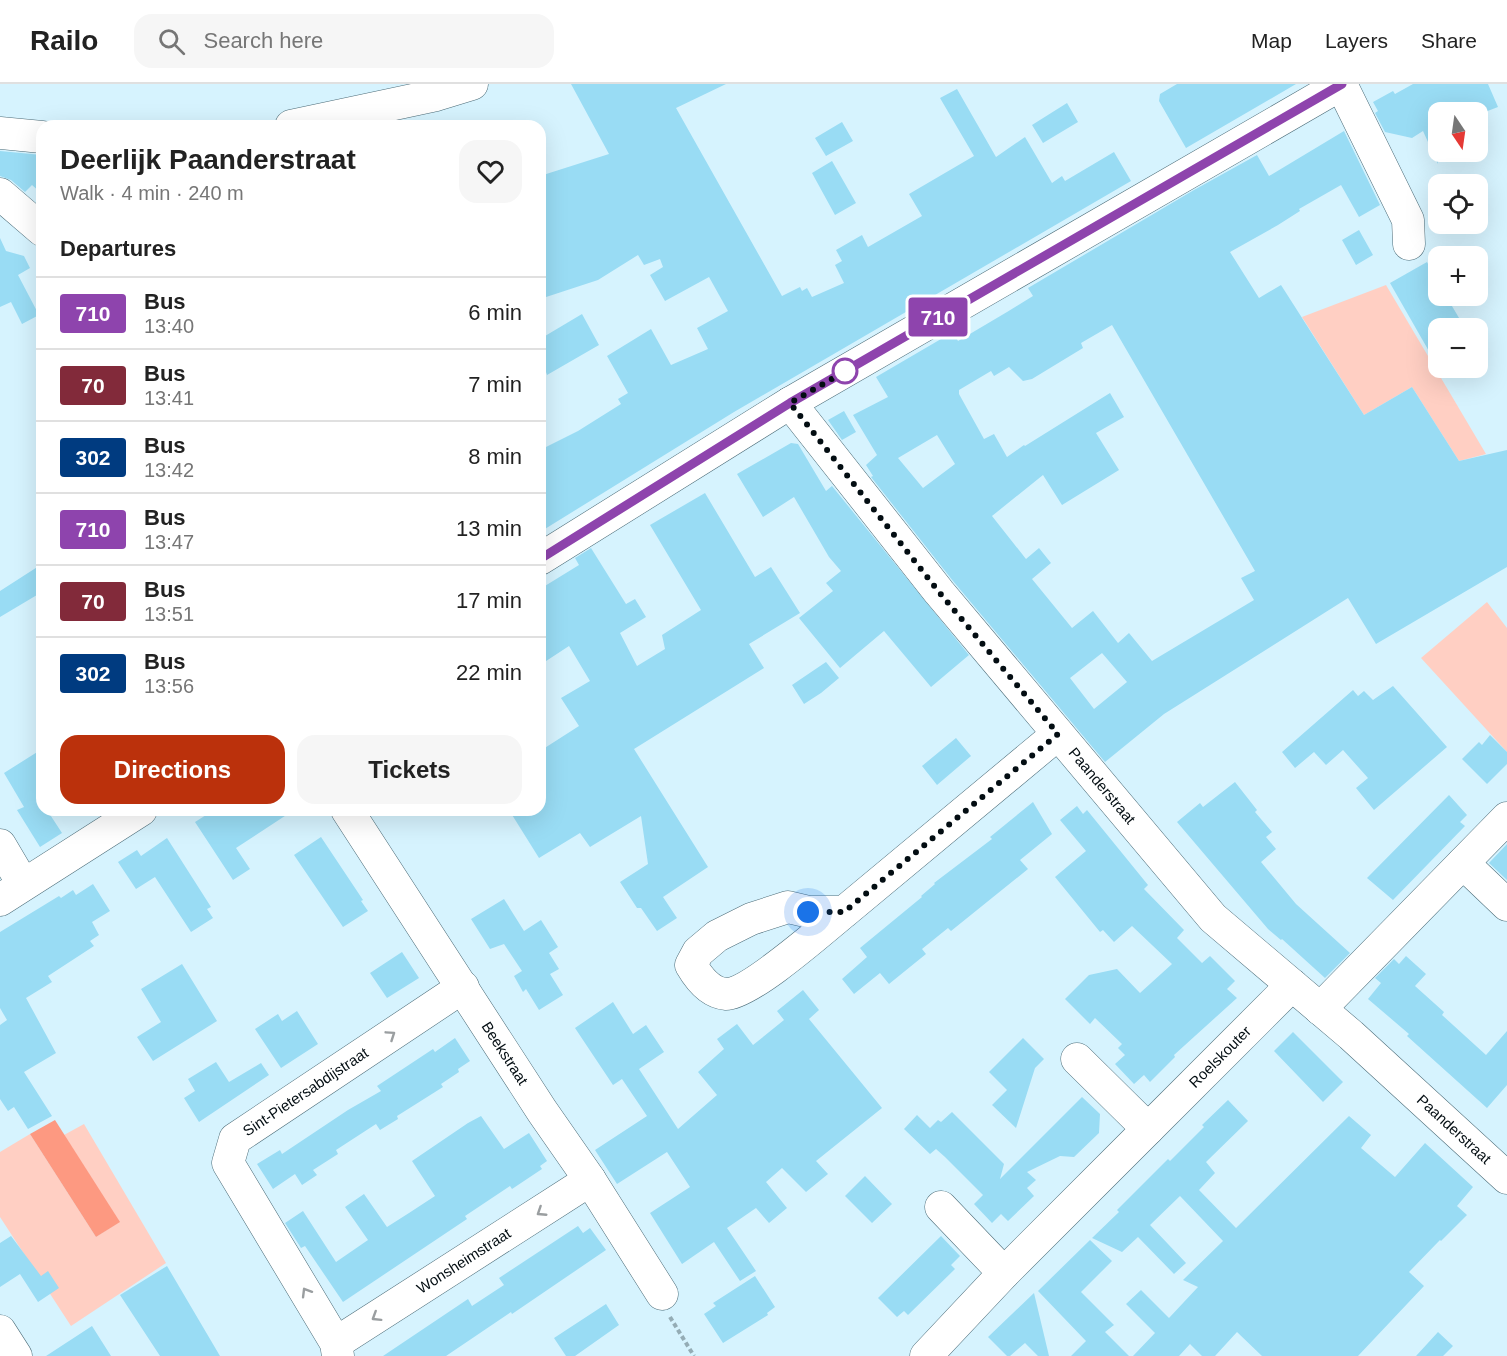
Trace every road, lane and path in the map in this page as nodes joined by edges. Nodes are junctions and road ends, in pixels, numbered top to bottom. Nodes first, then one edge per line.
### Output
1 (472, 84) edge
2 (1341, 84) edge
3 (319, 120) edge
4 (0, 133) edge
5 (36, 136) edge
6 (0, 194) edge
7 (36, 225) edge
8 (1409, 244) dead end
9 (790, 403) junction
10 (546, 555) edge
11 (1058, 734) junction
12 (132, 816) edge
13 (351, 816) edge
14 (1507, 818) edge
15 (0, 845) edge
16 (1463, 863) junction
17 (12, 892) edge
18 (1507, 904) edge
19 (844, 912) dead end
20 (1292, 985) junction
21 (463, 987) junction
22 (1320, 1009) junction
23 (1077, 1059) dead end
24 (1148, 1130) junction
25 (1507, 1178) edge
26 (590, 1180) junction
27 (941, 1207) dead end
28 (1004, 1273) junction
29 (662, 1294) joint
30 (0, 1331) edge
31 (337, 1349) edge
32 (16, 1356) edge
33 (694, 1356) edge
34 (926, 1356) edge

1 - 3 street
2 - 8 street
2 - 9 street
4 - 5 street
6 - 7 street
9 - 10 street
9 - 11 street, Paanderstraat
11 - 19 street
11 - 20 street, Paanderstraat
12 - 17 street
13 - 21 street, Beekstraat
14 - 16 street
15 - 17 street
16 - 18 street
16 - 22 street
20 - 22 street, Paanderstraat
20 - 24 street, Roelskouter
21 - 26 street, Beekstraat
31 -> 21 street, Sint-Pietersabdijstraat
22 - 25 street, Paanderstraat
23 - 24 street
24 - 28 street, Roelskouter
26 - 29 street, Beekstraat
26 -> 31 street, Wonsheimstraat
27 - 28 street
28 - 34 street, Roelskouter
29 - 33 path
30 - 32 street

